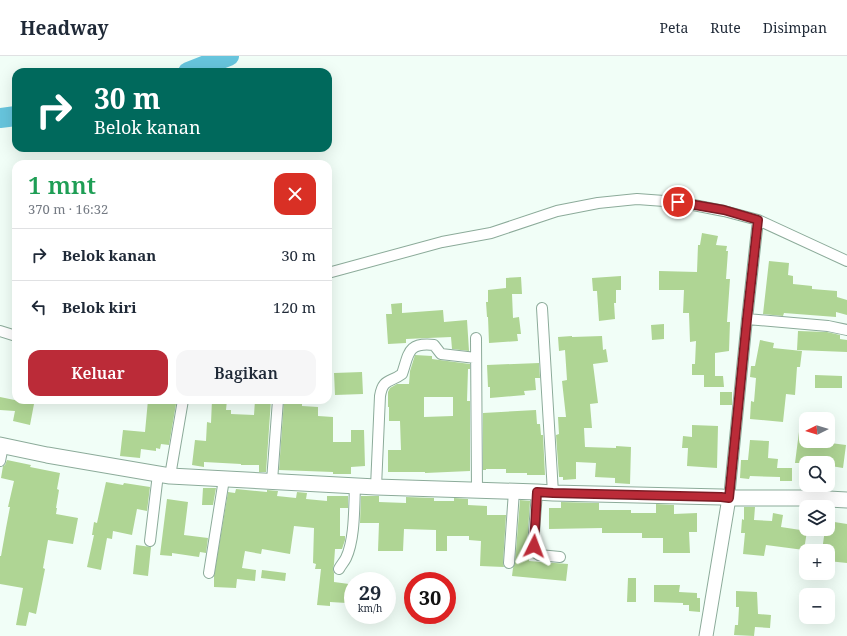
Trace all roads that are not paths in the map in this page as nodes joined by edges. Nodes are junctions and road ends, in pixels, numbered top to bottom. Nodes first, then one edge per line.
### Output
1 (758, 220) junction
2 (847, 260) edge
3 (332, 272) edge
4 (542, 308) dead end
5 (747, 319) junction
6 (847, 330) edge
7 (0, 331) edge
8 (12, 335) edge
9 (476, 338) dead end
10 (476, 358) junction
11 (182, 404) edge
12 (278, 404) edge
13 (2, 445) edge
14 (0, 461) edge
15 (164, 475) junction
16 (224, 479) junction
17 (272, 481) junction
18 (355, 486) junction
19 (376, 487) junction
20 (477, 491) junction
21 (514, 491) junction
22 (537, 492) junction
23 (553, 493) junction
24 (729, 498) junction
25 (847, 500) edge
26 (150, 541) dead end
27 (560, 557) dead end
28 (509, 563) dead end
29 (338, 568) dead end
30 (209, 574) dead end
31 (706, 636) edge

1 - 2 street
1 - 3 street
1 - 5 street
4 - 23 street
5 - 6 street
5 - 24 street
7 - 8 street
9 - 10 street
10 - 19 street
10 - 20 street
11 - 15 street
12 - 17 street
13 - 14 street
13 - 15 main road
15 - 16 main road
15 - 26 street
16 - 17 main road
16 - 30 street
17 - 18 main road
18 - 19 main road
18 - 29 street
19 - 20 main road
20 - 21 main road
21 - 22 main road
21 - 28 street
22 - 23 main road
22 - 27 street
23 - 24 main road
24 - 25 main road
24 - 31 street

